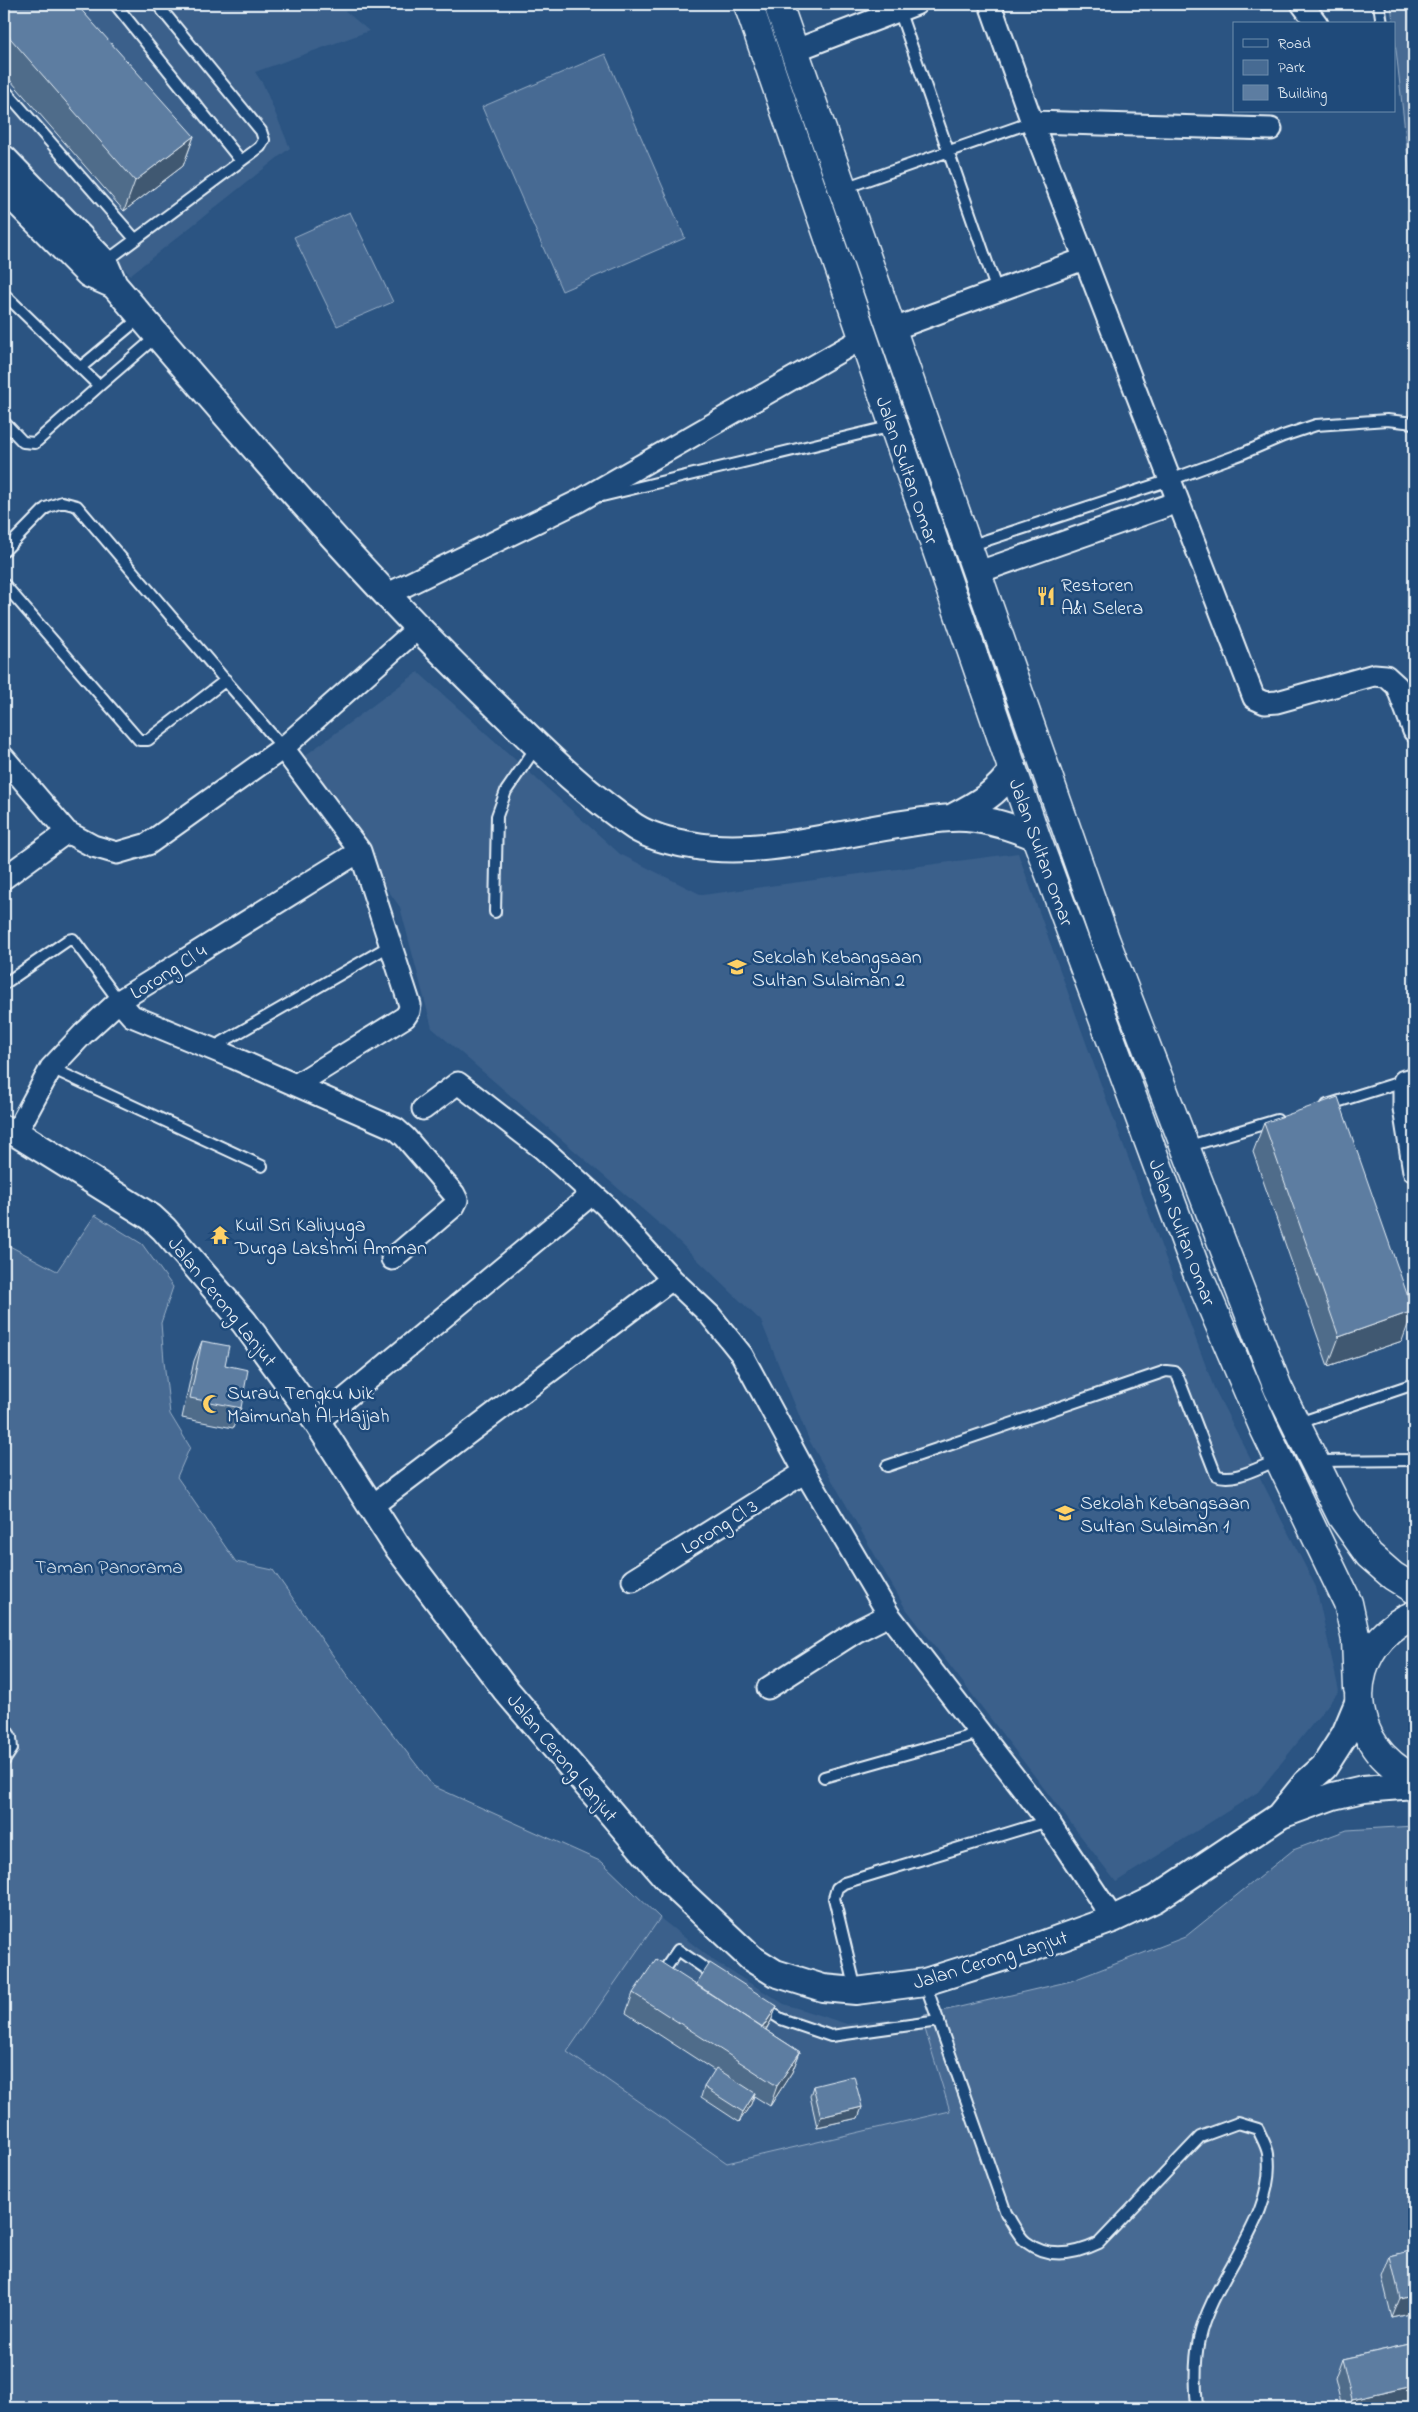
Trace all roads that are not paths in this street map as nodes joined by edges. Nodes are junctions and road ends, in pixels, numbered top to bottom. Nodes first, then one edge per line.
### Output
1 (115, 4) edge
2 (157, 4) edge
3 (748, 4) edge
4 (778, 4) edge
5 (990, 4) edge
6 (1302, 4) edge
7 (1379, 4) edge
8 (908, 7) edge
9 (1316, 22) edge
10 (1382, 22) edge
11 (796, 50) junction
12 (4, 89) edge
13 (1032, 122) junction
14 (1271, 129) dead end
15 (948, 152) junction
16 (4, 159) edge
17 (240, 161) junction
18 (4, 188) edge
19 (844, 188) junction
20 (135, 239) junction
21 (1084, 258) junction
22 (109, 274) junction
23 (997, 291) junction
24 (4, 294) edge
25 (149, 326) junction
26 (891, 330) junction
27 (863, 338) junction
28 (81, 367) junction
29 (99, 386) junction
30 (4, 422) edge
31 (1414, 423) edge
32 (894, 426) junction
33 (1170, 480) junction
34 (579, 501) junction
35 (1178, 502) junction
36 (967, 546) junction
37 (4, 551) edge
38 (976, 574) junction
39 (4, 584) edge
40 (386, 595) junction
41 (417, 629) junction
42 (226, 680) junction
43 (1414, 731) edge
44 (538, 746) junction
45 (283, 748) junction
46 (4, 758) edge
47 (1013, 770) junction
48 (953, 817) junction
49 (67, 832) junction
50 (1036, 837) junction
51 (360, 851) junction
52 (4, 878) edge
53 (495, 912) dead end
54 (391, 945) junction
55 (4, 984) edge
56 (119, 1001) junction
57 (211, 1049) junction
58 (51, 1068) junction
59 (1409, 1080) edge
60 (296, 1085) junction
61 (423, 1109) dead end
62 (1313, 1109) edge
63 (1286, 1117) edge
64 (10, 1131) edge
65 (1185, 1148) junction
66 (262, 1166) dead end
67 (1414, 1171) edge
68 (592, 1194) junction
69 (392, 1259) dead end
70 (672, 1279) junction
71 (1414, 1384) edge
72 (317, 1422) junction
73 (1295, 1425) junction
74 (1279, 1459) junction
75 (1414, 1460) edge
76 (1312, 1461) junction
77 (887, 1466) dead end
78 (805, 1472) junction
79 (372, 1506) junction
80 (633, 1580) dead end
81 (1414, 1589) edge
82 (889, 1615) junction
83 (1414, 1615) edge
84 (768, 1688) dead end
85 (1358, 1696) junction
86 (4, 1726) edge
87 (980, 1733) junction
88 (4, 1761) edge
89 (1414, 1777) edge
90 (824, 1778) dead end
91 (1414, 1785) edge
92 (1280, 1815) junction
93 (1048, 1821) junction
94 (1113, 1919) junction
95 (661, 1975) edge
96 (725, 1982) edge
97 (925, 1982) junction
98 (856, 1991) junction
99 (757, 2003) edge
100 (939, 2021) junction
101 (1197, 2408) edge

1 - 17 lane
2 - 17 lane
3 - 27 main road, Jalan Sultan Omar
4 - 11 main road
5 - 13 street
6 - 9 street
7 - 10 lane
8 - 11 street
8 - 15 lane
11 - 19 main road
12 - 20 lane
13 - 14 street
13 - 15 lane
13 - 21 street
15 - 19 lane
15 - 23 lane
16 - 22 street
17 - 20 lane
18 - 22 street
19 - 26 main road
20 - 22 lane
21 - 23 street
21 - 33 street
22 - 25 street
23 - 26 street
24 - 28 lane
25 - 28 lane
25 - 29 lane
25 - 40 street
26 - 36 main road
27 - 32 main road, Jalan Sultan Omar
27 - 34 street
28 - 29 lane
29 - 30 lane
31 - 33 lane
32 - 34 lane
32 - 47 main road, Jalan Sultan Omar
33 - 35 street
33 - 36 lane
34 - 40 street
35 - 38 street
35 - 43 street
36 - 38 main road
37 - 42 lane
38 - 65 main road
39 - 42 lane
40 - 41 street
41 - 44 street
41 - 45 street
42 - 45 lane
44 - 48 street
44 - 53 lane
45 - 49 street
45 - 51 street
46 - 49 street
47 - 48 street
47 - 50 main road, Jalan Sultan Omar
48 - 50 street
49 - 52 street
50 - 74 main road, Jalan Sultan Omar
51 - 54 street
51 - 56 street, Lorong Cl 4
54 - 57 lane
54 - 60 street
55 - 56 lane
56 - 57 street
56 - 58 street, Lorong Cl 4
57 - 60 street
58 - 64 street, Lorong Cl 4
58 - 66 lane
59 - 62 lane
59 - 67 street
60 - 69 street
61 - 68 street
63 - 65 lane
64 - 72 street, Jalan Cerong Lanjut
65 - 73 main road
68 - 70 street
68 - 72 street
70 - 78 street
70 - 79 street
71 - 73 lane
72 - 79 street, Jalan Cerong Lanjut
73 - 76 main road
74 - 77 lane
74 - 85 main road, Jalan Sultan Omar
75 - 76 lane
76 - 81 main road
78 - 80 street, Lorong Cl 3
78 - 82 street
79 - 98 street, Jalan Cerong Lanjut
82 - 84 street
82 - 87 street
83 - 85 main road
85 - 89 main road, Jalan Sultan Omar
85 - 92 street, Jalan Cerong Lanjut
86 - 88 lane
87 - 90 lane
87 - 93 street
91 - 92 street, Jalan Cerong Lanjut
92 - 94 street, Jalan Cerong Lanjut
93 - 94 street
93 - 98 lane
94 - 97 street, Jalan Cerong Lanjut
95 - 96 lane
97 - 98 street, Jalan Cerong Lanjut
97 - 100 lane
99 - 100 lane
100 - 101 lane

